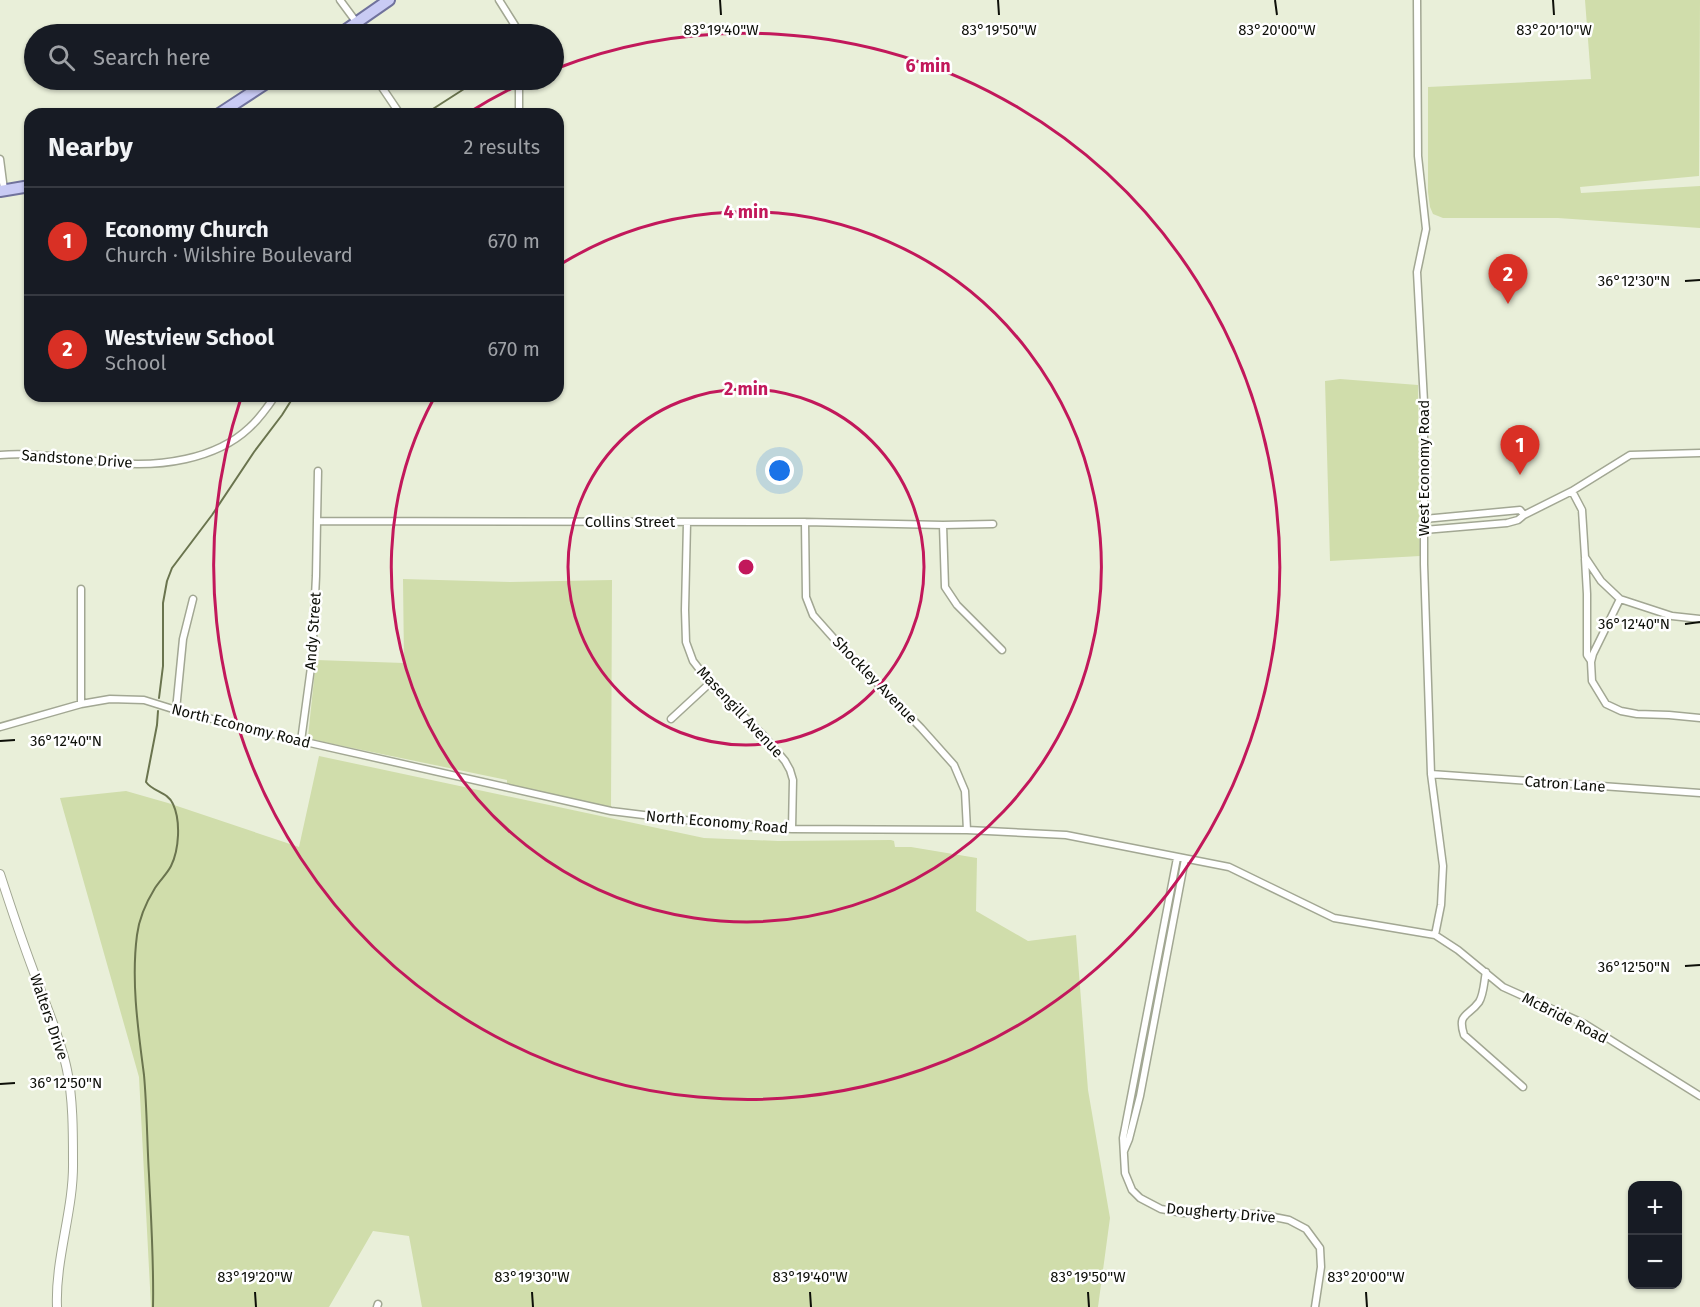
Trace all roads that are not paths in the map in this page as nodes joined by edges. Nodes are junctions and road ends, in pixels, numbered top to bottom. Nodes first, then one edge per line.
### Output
1 (340, 0) edge
2 (389, 0) edge
3 (499, 0) edge
4 (1417, 0) edge
5 (357, 23) joint
6 (514, 24) edge
7 (256, 90) edge
8 (384, 90) edge
9 (519, 90) edge
10 (228, 108) edge
11 (396, 108) edge
12 (519, 108) edge
13 (0, 159) edge
14 (24, 187) edge
15 (2, 191) edge
16 (271, 402) edge
17 (1700, 453) edge
18 (0, 455) edge
19 (318, 471) dead end
20 (1572, 491) junction
21 (1524, 515) junction
22 (1424, 519) junction
23 (317, 521) junction
24 (805, 522) junction
25 (687, 523) junction
26 (993, 524) dead end
27 (943, 525) junction
28 (1424, 530) junction
29 (1585, 557) junction
30 (81, 590) dead end
31 (1620, 599) junction
32 (193, 600) dead end
33 (1700, 619) edge
34 (1002, 650) dead end
35 (1591, 662) junction
36 (710, 683) junction
37 (81, 704) junction
38 (176, 710) junction
39 (1700, 718) edge
40 (671, 719) dead end
41 (0, 727) edge
42 (301, 741) junction
43 (1431, 774) junction
44 (1700, 794) edge
45 (792, 829) junction
46 (967, 830) junction
47 (1177, 858) junction
48 (1185, 859) junction
49 (0, 874) edge
50 (1434, 935) junction
51 (1156, 966) junction
52 (1165, 968) junction
53 (1486, 972) junction
54 (1524, 1087) dead end
55 (1700, 1096) edge
56 (1123, 1151) junction
57 (57, 1307) edge
58 (1315, 1307) edge

1 - 5 street
2 - 5 main road
3 - 6 street
4 - 22 street, West Economy Road
7 - 10 main road
8 - 11 street
9 - 12 street
13 - 15 street
14 - 15 main road
16 - 18 street, Sandstone Drive
17 - 20 street
19 - 23 street
20 - 21 street
20 - 29 street
21 - 22 street
21 - 28 street
22 - 28 street, West Economy Road
23 - 25 street, Collins Street
23 - 42 street, Andy Street
24 - 25 street, Collins Street
24 - 27 street, Collins Street
24 - 46 street, Shockley Avenue
25 - 36 street, Masengill Avenue
26 - 27 street, Collins Street
27 - 34 street
28 - 43 street, West Economy Road
29 - 31 street
29 - 35 street
30 - 37 street
31 - 33 street
31 - 35 street
32 - 38 street
35 - 39 street
36 - 40 street
36 - 45 street, Masengill Avenue
37 - 38 street, North Economy Road
37 - 41 street, North Economy Road
38 - 42 street, North Economy Road
42 - 45 street, North Economy Road
43 - 44 street, Catron Lane
43 - 50 street, West Economy Road
45 - 46 street, North Economy Road
46 - 47 street, North Economy Road
47 - 48 street, North Economy Road
47 - 51 street, Dougherty Drive
48 - 50 street, North Economy Road
48 - 52 street
49 - 57 street, Walters Drive
50 - 53 street, McBride Road
51 - 52 street
51 - 56 street, Dougherty Drive
52 - 56 street
53 - 54 street
53 - 55 street, McBride Road
56 - 58 street, Dougherty Drive

